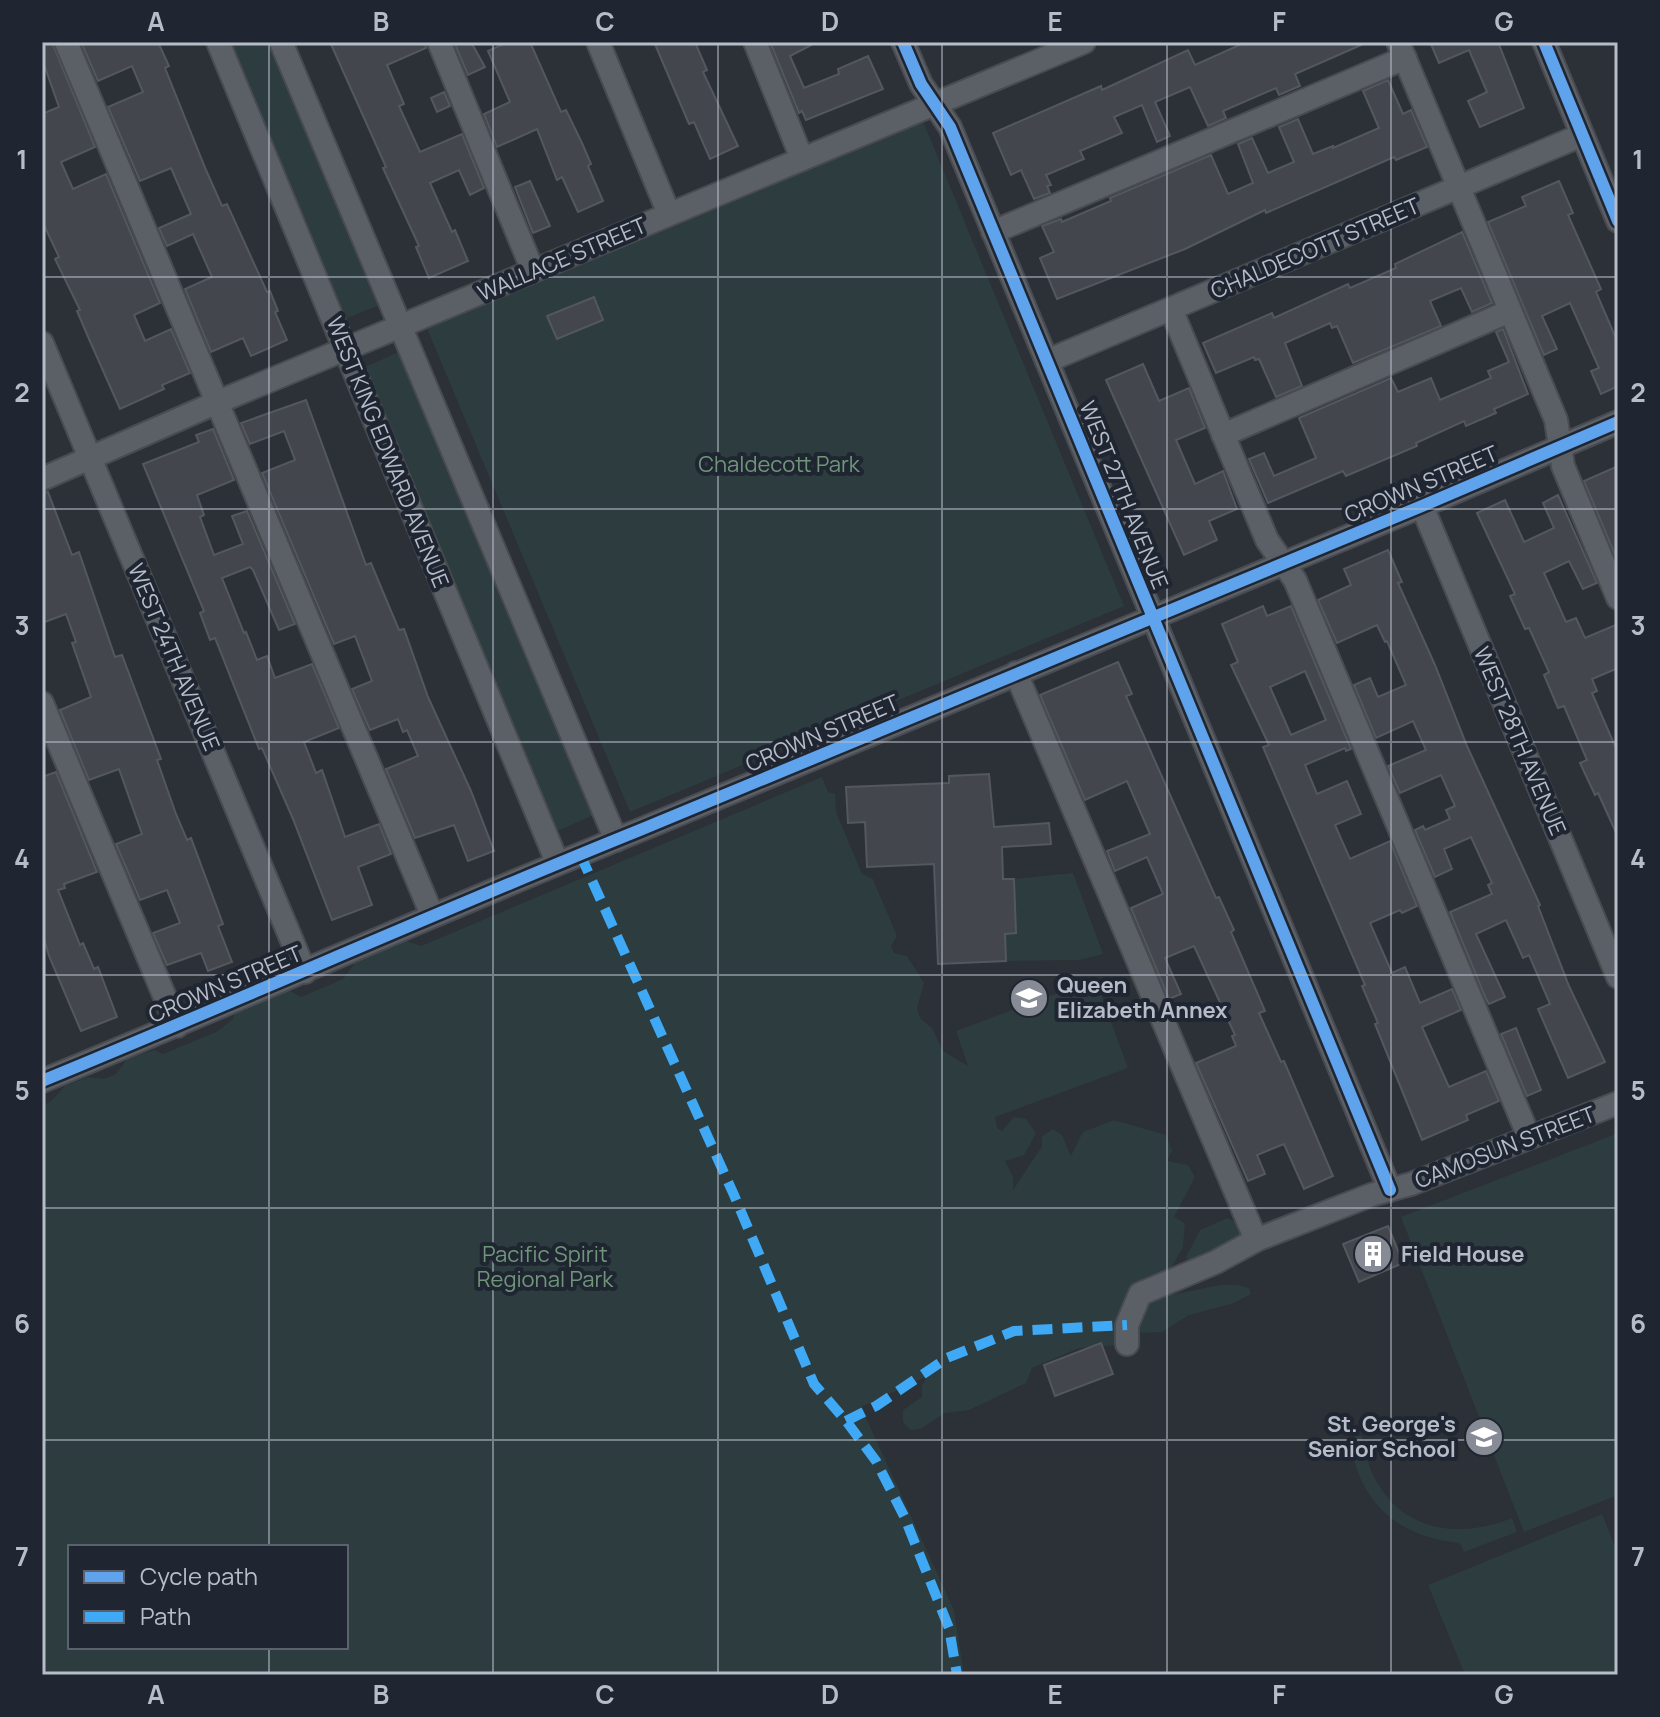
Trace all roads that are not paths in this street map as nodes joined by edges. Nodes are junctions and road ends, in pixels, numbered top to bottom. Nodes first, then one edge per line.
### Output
1 (66, 42) edge
2 (218, 42) edge
3 (281, 42) edge
4 (439, 42) edge
5 (598, 42) edge
6 (755, 42) edge
7 (903, 42) edge
8 (1084, 42) edge
9 (1544, 42) edge
10 (1401, 50) edge
11 (936, 105) junction
12 (1582, 135) junction
13 (802, 159) junction
14 (1459, 187) junction
15 (669, 214) junction
16 (1618, 221) edge
17 (993, 232) junction
18 (533, 271) junction
19 (1171, 309) junction
20 (1510, 311) junction
21 (400, 326) junction
22 (42, 343) edge
23 (345, 349) junction
24 (1047, 361) junction
25 (218, 402) junction
26 (1618, 422) edge
27 (1223, 435) junction
28 (1561, 447) junction
29 (90, 457) junction
30 (42, 479) edge
31 (1422, 506) junction
32 (1283, 563) junction
33 (1618, 598) edge
34 (1153, 617) junction
35 (1016, 673) junction
36 (42, 703) edge
37 (616, 840) junction
38 (557, 862) junction
39 (432, 915) junction
40 (305, 972) junction
41 (1618, 977) edge
42 (177, 1026) junction
43 (42, 1080) edge
44 (1618, 1103) edge
45 (1529, 1137) junction
46 (1390, 1190) junction
47 (1256, 1240) junction
48 (1127, 1344) dead end

1 - 25 street
2 - 23 street, WEST KING EDWARD AVENUE
3 - 21 street
4 - 18 street
5 - 15 street
6 - 13 street
7 - 11 street, WEST 27TH AVENUE
8 - 11 street, WALLACE STREET
9 - 12 street
10 - 14 street
10 - 17 street
11 - 13 street, WALLACE STREET
11 - 17 street, WEST 27TH AVENUE
12 - 14 street, CHALDECOTT STREET
12 - 16 street
13 - 15 street, WALLACE STREET
14 - 19 street, CHALDECOTT STREET
14 - 20 street
15 - 18 street, WALLACE STREET
17 - 24 street, WEST 27TH AVENUE
18 - 21 street, WALLACE STREET
19 - 24 street, CHALDECOTT STREET
19 - 27 street
20 - 27 street
20 - 28 street
21 - 23 street, WALLACE STREET
21 - 37 street
22 - 29 street, WEST 24TH AVENUE
23 - 25 street, WALLACE STREET
23 - 38 street, WEST KING EDWARD AVENUE
24 - 34 street, WEST 27TH AVENUE
25 - 29 street, WALLACE STREET
25 - 39 street
26 - 28 street, CROWN STREET
27 - 32 street
28 - 31 street, CROWN STREET
28 - 33 street
29 - 30 street, WALLACE STREET
29 - 40 street, WEST 24TH AVENUE
31 - 32 street, CROWN STREET
31 - 41 street, WEST 28TH AVENUE
32 - 34 street, CROWN STREET
32 - 45 street
34 - 35 street, CROWN STREET
34 - 46 street, WEST 27TH AVENUE
35 - 37 street, CROWN STREET
35 - 47 street
36 - 42 street
37 - 38 street, CROWN STREET
38 - 39 street, CROWN STREET
39 - 40 street, CROWN STREET
40 - 42 street, CROWN STREET
42 - 43 street, CROWN STREET
44 - 45 street, CAMOSUN STREET
45 - 46 street, CAMOSUN STREET
46 - 47 street, CAMOSUN STREET
47 - 48 street, CAMOSUN STREET

